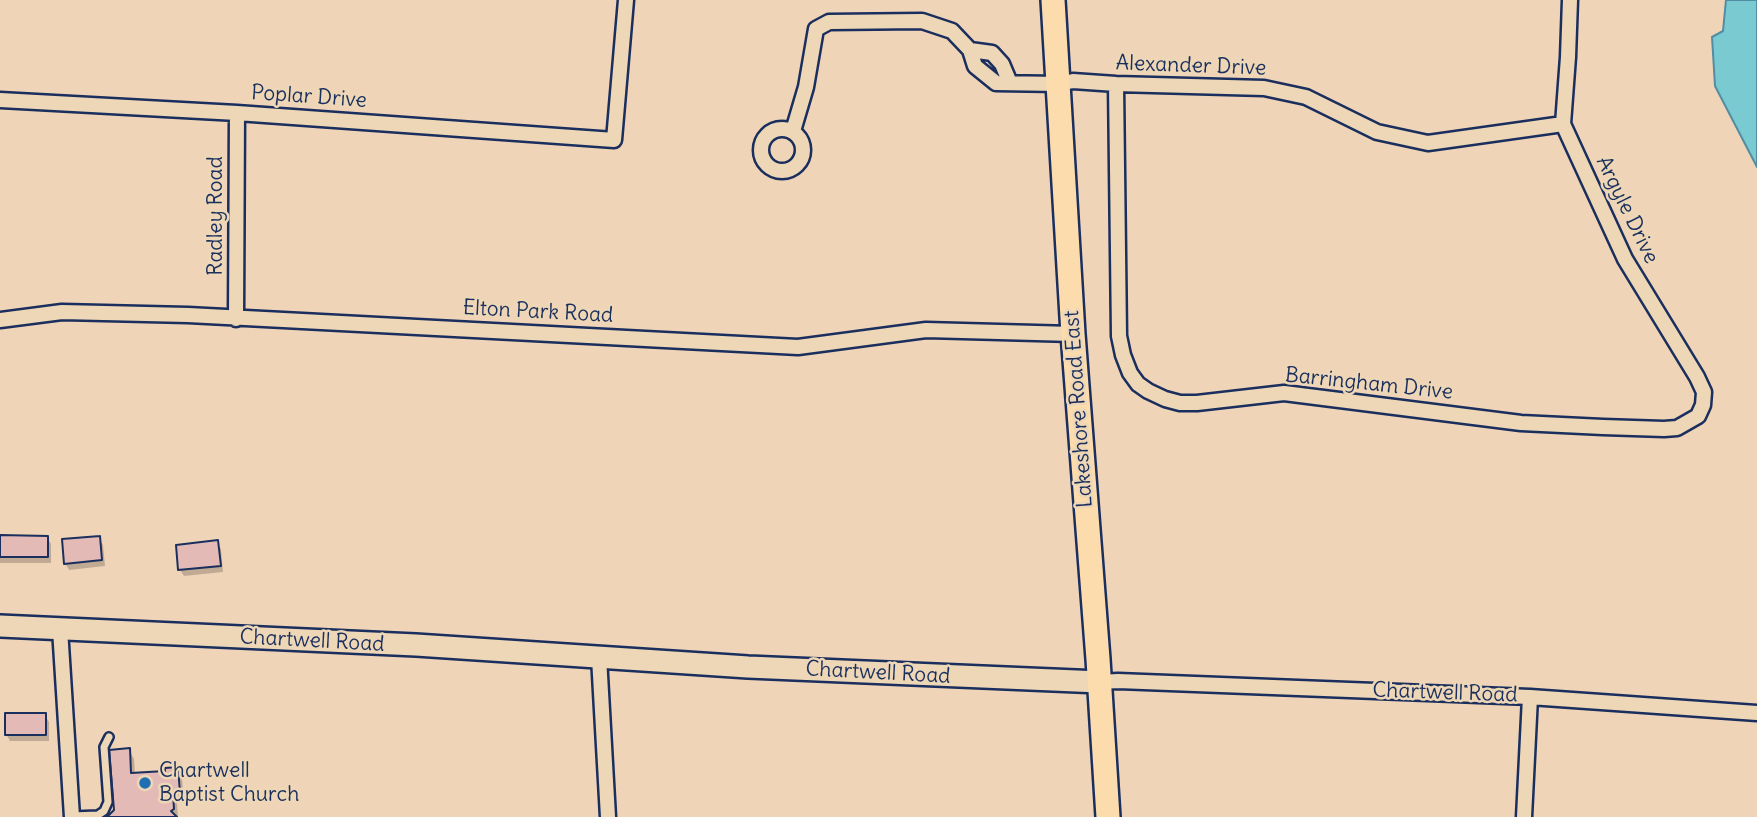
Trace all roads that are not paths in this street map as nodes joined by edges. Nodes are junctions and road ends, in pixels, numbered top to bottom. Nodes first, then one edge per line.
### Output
1 (625, 0) edge
2 (1053, 0) edge
3 (1570, 0) edge
4 (1116, 84) junction
5 (1059, 85) junction
6 (0, 100) edge
7 (237, 113) junction
8 (1563, 124) junction
9 (793, 131) dead end
10 (236, 319) junction
11 (0, 320) edge
12 (1073, 334) junction
13 (1691, 420) joint
14 (0, 626) edge
15 (60, 629) junction
16 (599, 657) junction
17 (1100, 682) junction
18 (1530, 697) junction
19 (1757, 713) edge
20 (109, 737) dead end
21 (72, 817) edge
22 (608, 817) edge
23 (1108, 817) edge
24 (1524, 817) edge

1 - 7 street, Poplar Drive
2 - 5 main road, Lakeshore Road East
3 - 8 street, Argyle Drive
4 - 5 street, Alexander Drive
4 - 8 street, Alexander Drive
4 - 13 street, Barringham Drive
5 - 9 street, Alexander Drive
5 - 12 main road, Lakeshore Road East
6 - 7 street, Poplar Drive
7 - 10 street, Radley Road
8 - 13 street, Argyle Drive
10 - 11 street, Elton Park Road
10 - 12 street, Elton Park Road
12 - 17 main road, Lakeshore Road East
14 - 15 street, Chartwell Road
15 - 16 street, Chartwell Road
15 - 21 street
16 - 17 street, Chartwell Road
16 - 22 street
17 - 18 street, Chartwell Road
17 - 23 main road, Lakeshore Road East
18 - 19 street, Chartwell Road
18 - 24 street
20 - 21 lane

